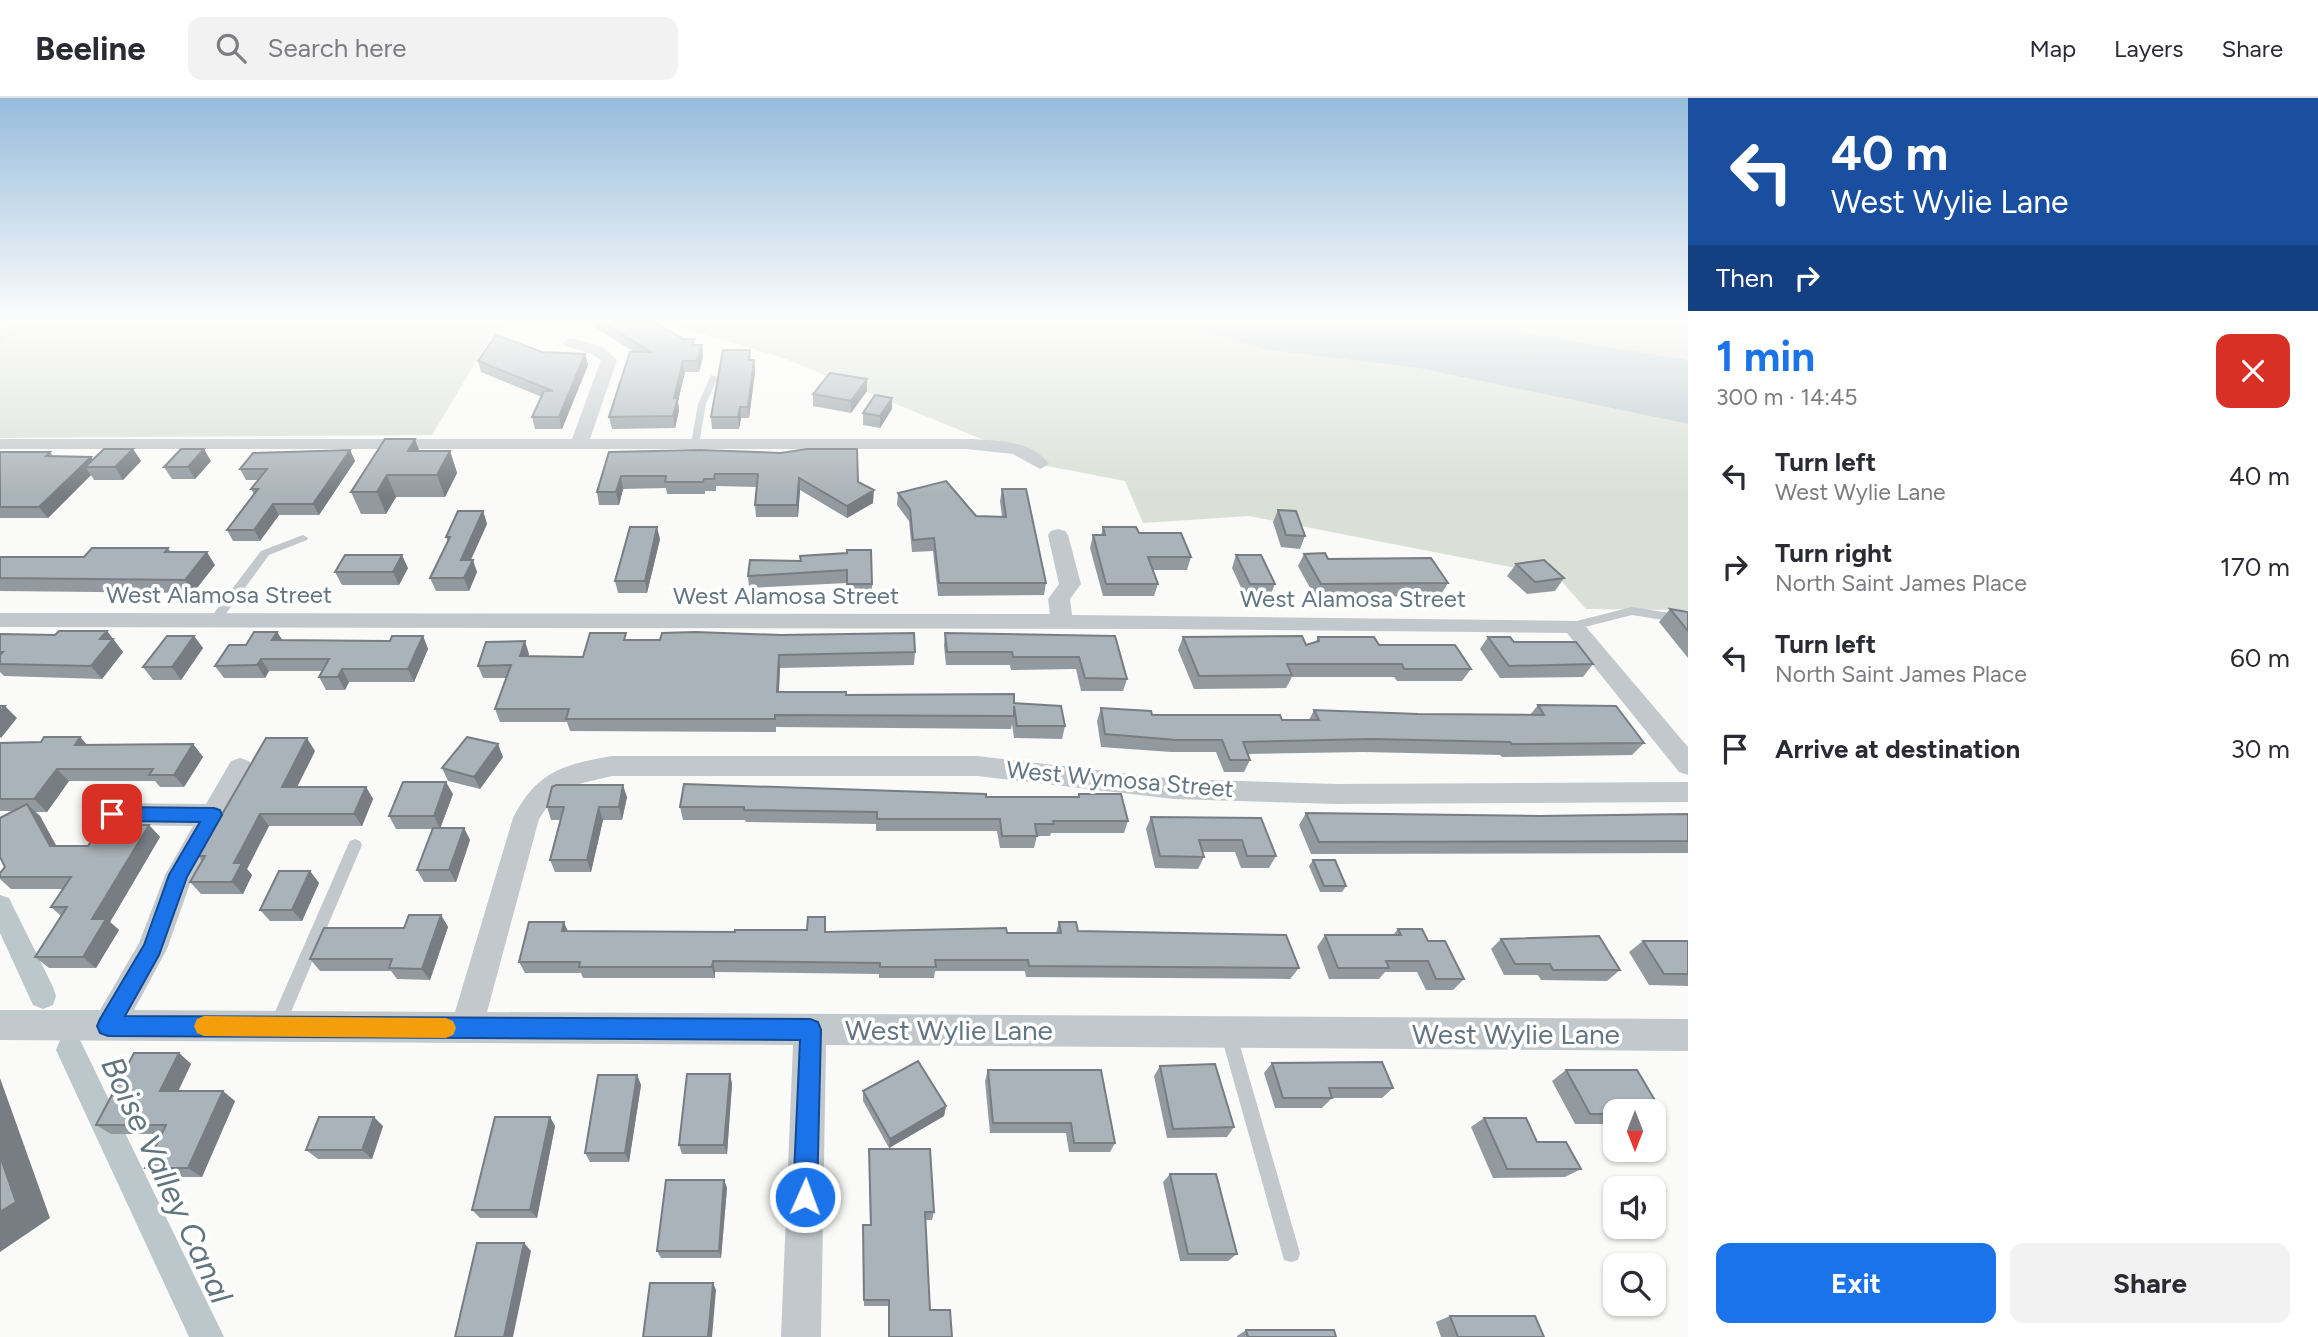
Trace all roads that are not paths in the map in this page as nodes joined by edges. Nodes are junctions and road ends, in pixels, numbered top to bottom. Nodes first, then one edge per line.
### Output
1 (602, 380) edge
2 (713, 380) edge
3 (0, 444) edge
4 (579, 444) junction
5 (695, 444) junction
6 (1040, 464) dead end
7 (1058, 535) dead end
8 (303, 538) dead end
9 (0, 620) edge
10 (215, 620) junction
11 (1688, 620) edge
12 (1062, 621) junction
13 (1573, 626) junction
14 (1688, 765) edge
15 (240, 768) dead end
16 (1688, 792) edge
17 (112, 814) dead end
18 (214, 815) junction
19 (355, 845) dead end
20 (0, 1025) edge
21 (108, 1026) junction
22 (277, 1027) junction
23 (466, 1029) junction
24 (810, 1030) junction
25 (1228, 1032) junction
26 (1688, 1035) edge
27 (1291, 1253) dead end
28 (801, 1337) edge

1 - 4 street
2 - 5 lane
3 - 4 street
4 - 5 street
5 - 6 street
7 - 12 street
8 - 10 lane
9 - 10 street, West Alamosa Street
10 - 12 street, West Alamosa Street
11 - 13 lane
12 - 13 street, West Alamosa Street
13 - 14 street
15 - 18 street
16 - 23 street, West Wymosa Street
17 - 18 street
18 - 21 street
19 - 22 lane
20 - 21 street, West Wylie Lane
21 - 22 street, West Wylie Lane
22 - 23 street, West Wylie Lane
23 - 24 street, West Wylie Lane
24 - 25 street, West Wylie Lane
24 - 28 street
25 - 26 street, West Wylie Lane
25 - 27 lane

